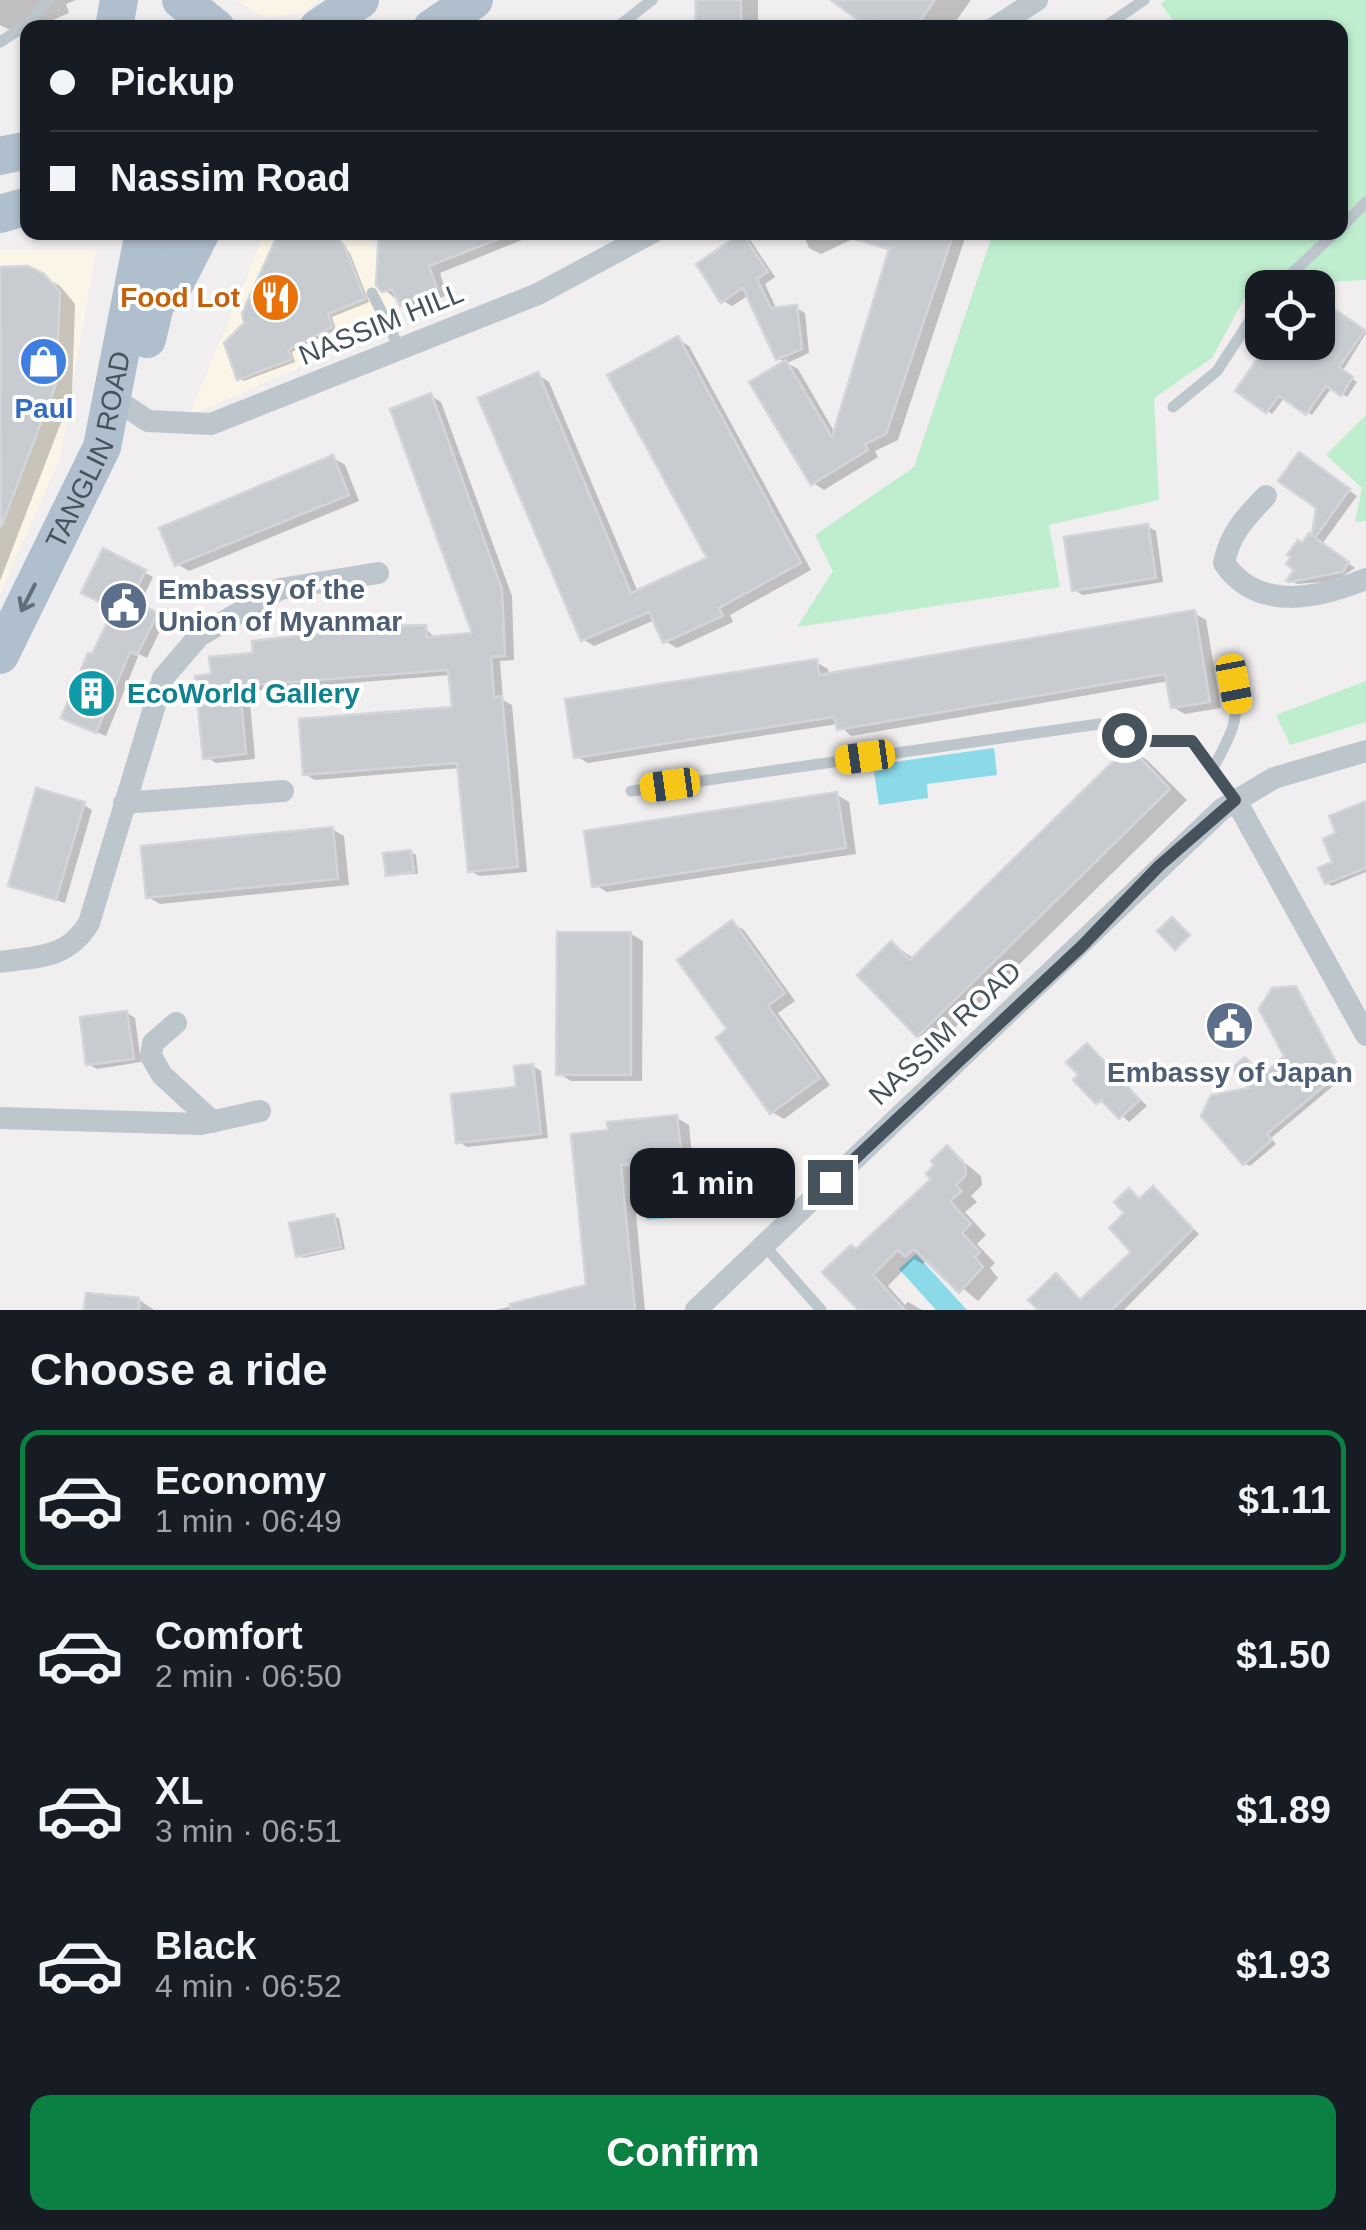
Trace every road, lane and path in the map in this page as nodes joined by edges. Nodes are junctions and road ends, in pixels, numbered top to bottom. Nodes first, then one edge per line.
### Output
1 (48, 0) edge
2 (180, 0) edge
3 (360, 0) edge
4 (652, 0) edge
5 (1037, 0) edge
6 (1144, 0) edge
7 (31, 20) edge
8 (206, 20) edge
9 (330, 20) edge
10 (626, 20) edge
11 (1006, 20) edge
12 (1115, 20) edge
13 (1366, 202) edge
14 (1348, 221) edge
15 (142, 240) edge
16 (165, 240) edge
17 (197, 240) edge
18 (638, 240) edge
19 (1328, 240) edge
20 (1296, 270) edge
21 (372, 292) dead end
22 (1245, 328) edge
23 (147, 338) junction
24 (400, 349) junction
25 (124, 405) junction
26 (1173, 407) dead end
27 (102, 448) junction
28 (1266, 496) dead end
29 (378, 573) dead end
30 (1366, 579) edge
31 (0, 654) edge
32 (1234, 684) dead end
33 (1366, 751) edge
34 (1213, 768) junction
35 (283, 791) dead end
36 (631, 791) dead end
37 (1235, 800) junction
38 (124, 803) junction
39 (0, 962) edge
40 (176, 1023) dead end
41 (1366, 1036) edge
42 (260, 1110) dead end
43 (0, 1118) edge
44 (213, 1122) junction
45 (764, 1245) junction
46 (696, 1310) edge
47 (821, 1310) edge

1 - 7 lane
2 - 8 main road
3 - 9 main road
4 - 10 lane
5 - 11 street
6 - 12 lane
13 - 14 lane
15 - 27 main road, TANGLIN ROAD
16 - 23 main road
17 - 23 main road
18 - 24 street, NASSIM HILL
19 - 20 lane
21 - 24 lane
22 - 26 lane
23 - 25 main road
24 - 25 street, NASSIM HILL
25 - 27 main road
27 -> 31 main road, TANGLIN ROAD
28 - 30 street
29 - 38 street
32 - 34 lane
33 - 37 street, NASSIM ROAD
34 - 36 lane
34 - 37 lane
35 - 38 street
37 - 41 street
37 - 45 street, NASSIM ROAD
38 - 39 street
40 - 44 street
42 - 44 street
43 - 44 street
45 - 46 street, NASSIM ROAD
45 - 47 lane

